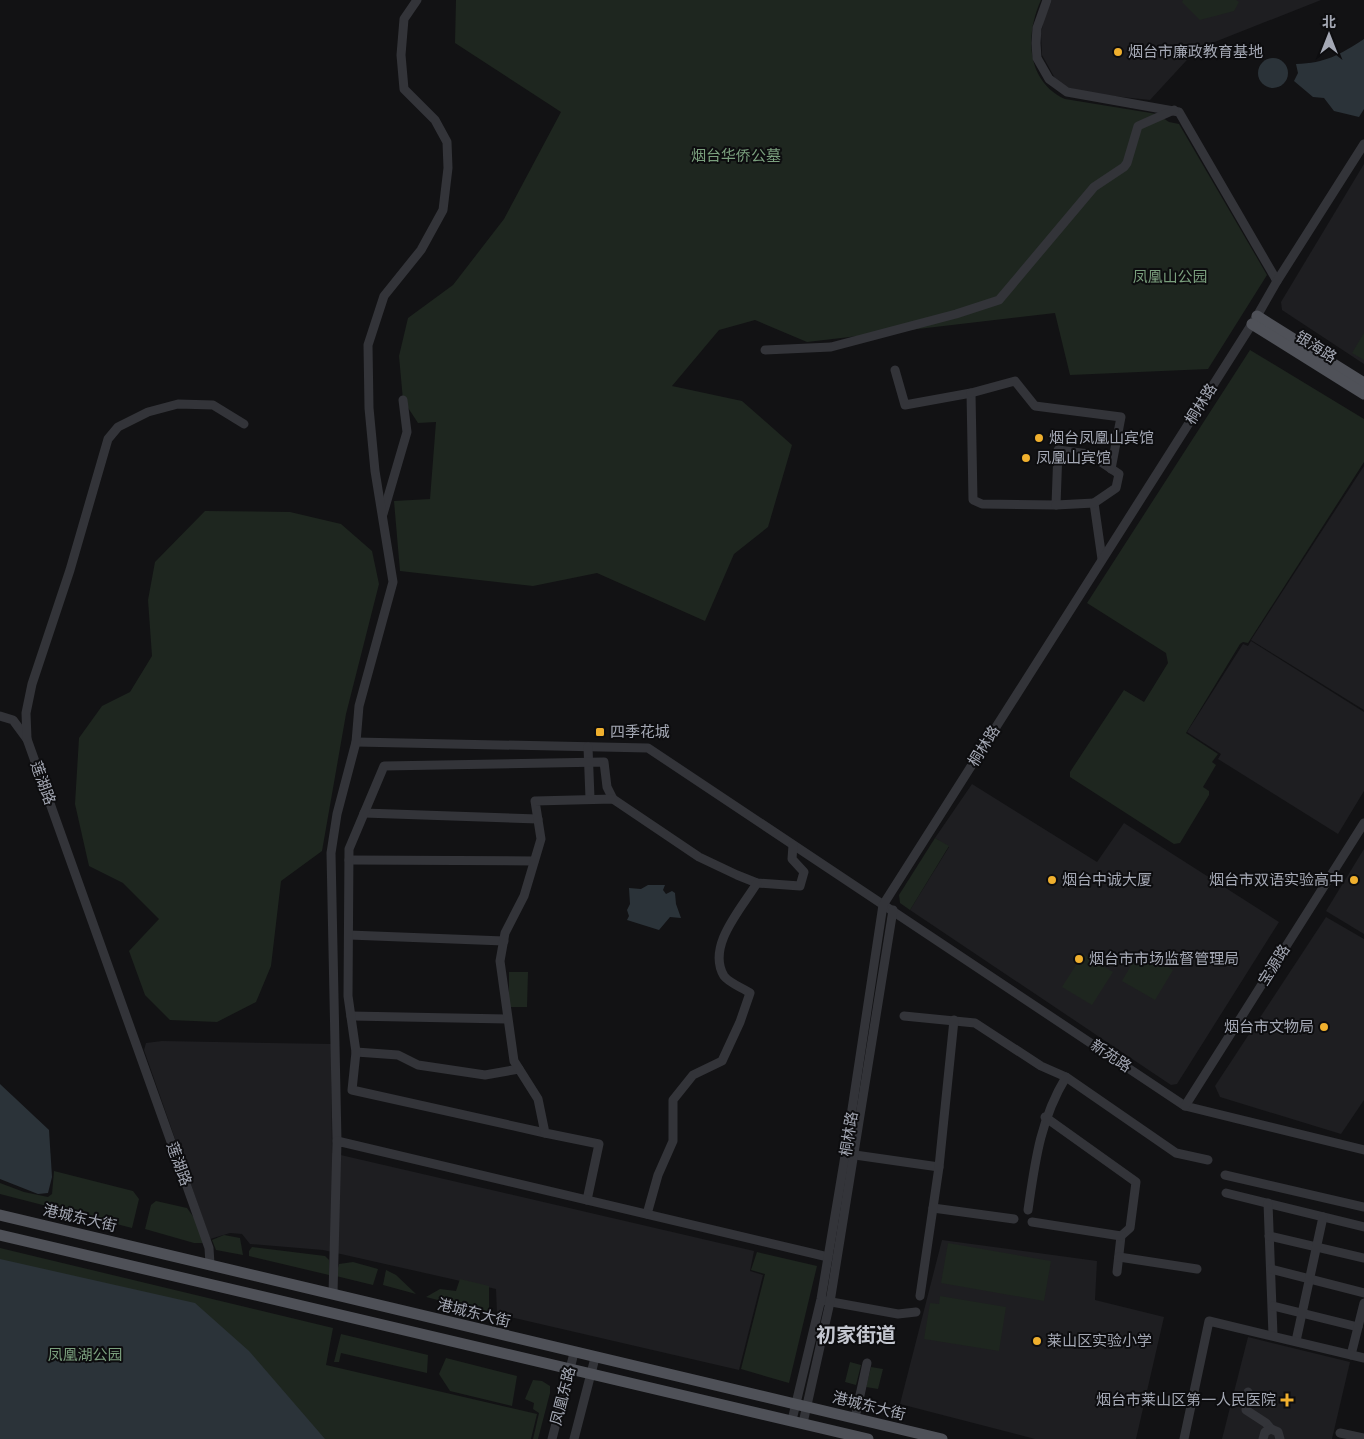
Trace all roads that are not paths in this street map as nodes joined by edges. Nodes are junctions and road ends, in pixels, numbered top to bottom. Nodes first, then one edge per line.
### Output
1 (417, 0) edge
2 (1048, 0) edge
3 (1174, 110) junction
4 (1364, 144) edge
5 (1277, 281) junction
6 (1255, 320) junction
7 (765, 350) dead end
8 (895, 370) dead end
9 (1364, 383) edge
10 (971, 393) junction
11 (1364, 394) edge
12 (403, 400) dead end
13 (244, 424) dead end
14 (1111, 468) junction
15 (1094, 503) junction
16 (1056, 505) junction
17 (382, 517) junction
18 (1102, 559) junction
19 (0, 716) edge
20 (27, 739) junction
21 (356, 742) junction
22 (588, 747) junction
23 (588, 762) junction
24 (590, 798) junction
25 (613, 799) junction
26 (364, 813) junction
27 (538, 819) junction
28 (1364, 824) edge
29 (793, 845) junction
30 (349, 860) junction
31 (534, 861) junction
32 (757, 883) junction
33 (883, 905) junction
34 (893, 910) junction
35 (349, 935) junction
36 (504, 941) junction
37 (351, 1016) junction
38 (904, 1016) dead end
39 (507, 1019) junction
40 (954, 1020) junction
41 (356, 1052) junction
42 (519, 1069) junction
43 (1066, 1077) junction
44 (1185, 1106) junction
45 (1045, 1117) junction
46 (545, 1133) junction
47 (337, 1141) junction
48 (1364, 1150) edge
49 (855, 1155) junction
50 (1208, 1160) dead end
51 (939, 1167) junction
52 (1225, 1175) dead end
53 (1226, 1193) dead end
54 (587, 1200) junction
55 (1268, 1203) junction
56 (1364, 1207) edge
57 (933, 1208) junction
58 (1028, 1210) dead end
59 (647, 1214) junction
60 (0, 1215) edge
61 (1323, 1217) junction
62 (1014, 1219) dead end
63 (1032, 1222) dead end
64 (1364, 1227) edge
65 (0, 1235) edge
66 (1122, 1236) junction
67 (1269, 1236) junction
68 (1317, 1246) junction
69 (828, 1257) junction
70 (1119, 1257) junction
71 (1364, 1258) edge
72 (210, 1264) junction
73 (1198, 1268) dead end
74 (1271, 1269) junction
75 (1117, 1272) dead end
76 (1310, 1279) junction
77 (1364, 1293) edge
78 (332, 1294) junction
79 (920, 1296) dead end
80 (821, 1299) junction
81 (830, 1302) junction
82 (1364, 1303) edge
83 (1273, 1306) junction
84 (916, 1312) dead end
85 (1303, 1313) junction
86 (1358, 1327) junction
87 (1274, 1335) junction
88 (1296, 1341) junction
89 (574, 1353) junction
90 (1351, 1355) junction
91 (595, 1358) junction
92 (1364, 1358) edge
93 (867, 1362) dead end
94 (569, 1368) junction
95 (590, 1374) junction
96 (1248, 1392) dead end
97 (801, 1405) junction
98 (855, 1418) junction
99 (797, 1422) junction
100 (1270, 1429) junction
101 (1340, 1432) dead end
102 (1364, 1438) edge
103 (552, 1439) edge
104 (574, 1439) edge
105 (868, 1439) edge
106 (942, 1439) edge
107 (1184, 1439) edge
108 (1263, 1439) edge
109 (1280, 1439) edge

1 - 17 street
2 - 3 street
3 - 5 street
3 - 7 street
4 - 5 street, 桐林路
5 - 6 street, 桐林路
6 - 9 main road, 银海路
6 - 11 main road, 银海路
6 - 18 street, 桐林路
8 - 10 street
10 - 14 street
10 - 16 street
12 - 17 street
13 - 20 street, 莲湖路
14 - 15 street
14 - 16 street
15 - 16 street
15 - 18 street
17 - 21 street
18 - 33 street, 桐林路
19 - 20 street
20 - 72 street, 莲湖路
21 - 22 street, 新苑路
21 - 47 street
22 - 23 street
22 - 29 street, 新苑路
23 - 24 street
23 - 25 street
23 - 26 street
24 - 25 street
24 - 27 street
25 - 32 street
26 - 27 street
26 - 30 street
27 - 31 street
28 - 44 street, 宝源路
29 - 32 street
29 - 33 street, 新苑路
30 - 31 street
30 - 35 street
31 - 36 street
32 - 59 street
33 - 34 street, 新苑路
33 - 69 street, 桐林路
34 - 44 street, 新苑路
34 - 49 street, 桐林路
35 - 36 street
35 - 37 street
36 - 39 street
37 - 39 street
37 - 41 street
38 - 40 street
39 - 42 street
40 - 43 street
40 - 51 street
41 - 42 street
41 - 46 street
42 - 46 street
43 - 45 street
43 - 50 street
44 - 48 street, 新苑路
45 - 58 street
45 - 66 street
46 - 54 street
47 - 54 street
47 - 78 street
49 - 51 street
49 - 81 street, 桐林路
51 - 57 street
52 - 56 street
53 - 55 street
54 - 59 street
55 - 61 street
55 - 67 street
57 - 62 street
57 - 79 street
59 - 69 street
60 - 72 main road, 港城东大街
61 - 64 street
61 - 68 street
63 - 66 street
65 - 94 main road, 港城东大街
66 - 70 street
67 - 68 street
67 - 74 street
68 - 71 street
68 - 76 street
69 - 80 street, 桐林路
70 - 73 street
70 - 75 street
72 - 78 main road, 港城东大街
74 - 76 street
74 - 83 street
76 - 77 street
76 - 85 street
78 - 89 main road, 港城东大街
80 - 81 street
80 - 97 street, 桐林路
81 - 84 street
81 - 97 street, 桐林路
82 - 86 street
83 - 85 street
83 - 87 street
85 - 86 street
85 - 88 street
86 - 90 street
87 - 88 street
87 - 107 street
88 - 90 street
89 - 91 main road, 港城东大街
89 - 94 street, 凤凰东路
90 - 92 street
91 - 95 street, 凤凰东路
91 - 97 main road, 港城东大街
93 - 98 street
94 - 95 main road, 港城东大街
94 - 103 street, 凤凰东路
95 - 99 main road, 港城东大街
95 - 104 street, 凤凰东路
96 - 100 street
97 - 98 main road, 港城东大街
97 - 99 street, 桐林路
98 - 106 main road, 港城东大街
99 - 105 main road, 港城东大街
100 - 108 street
100 - 109 street
101 - 102 street

